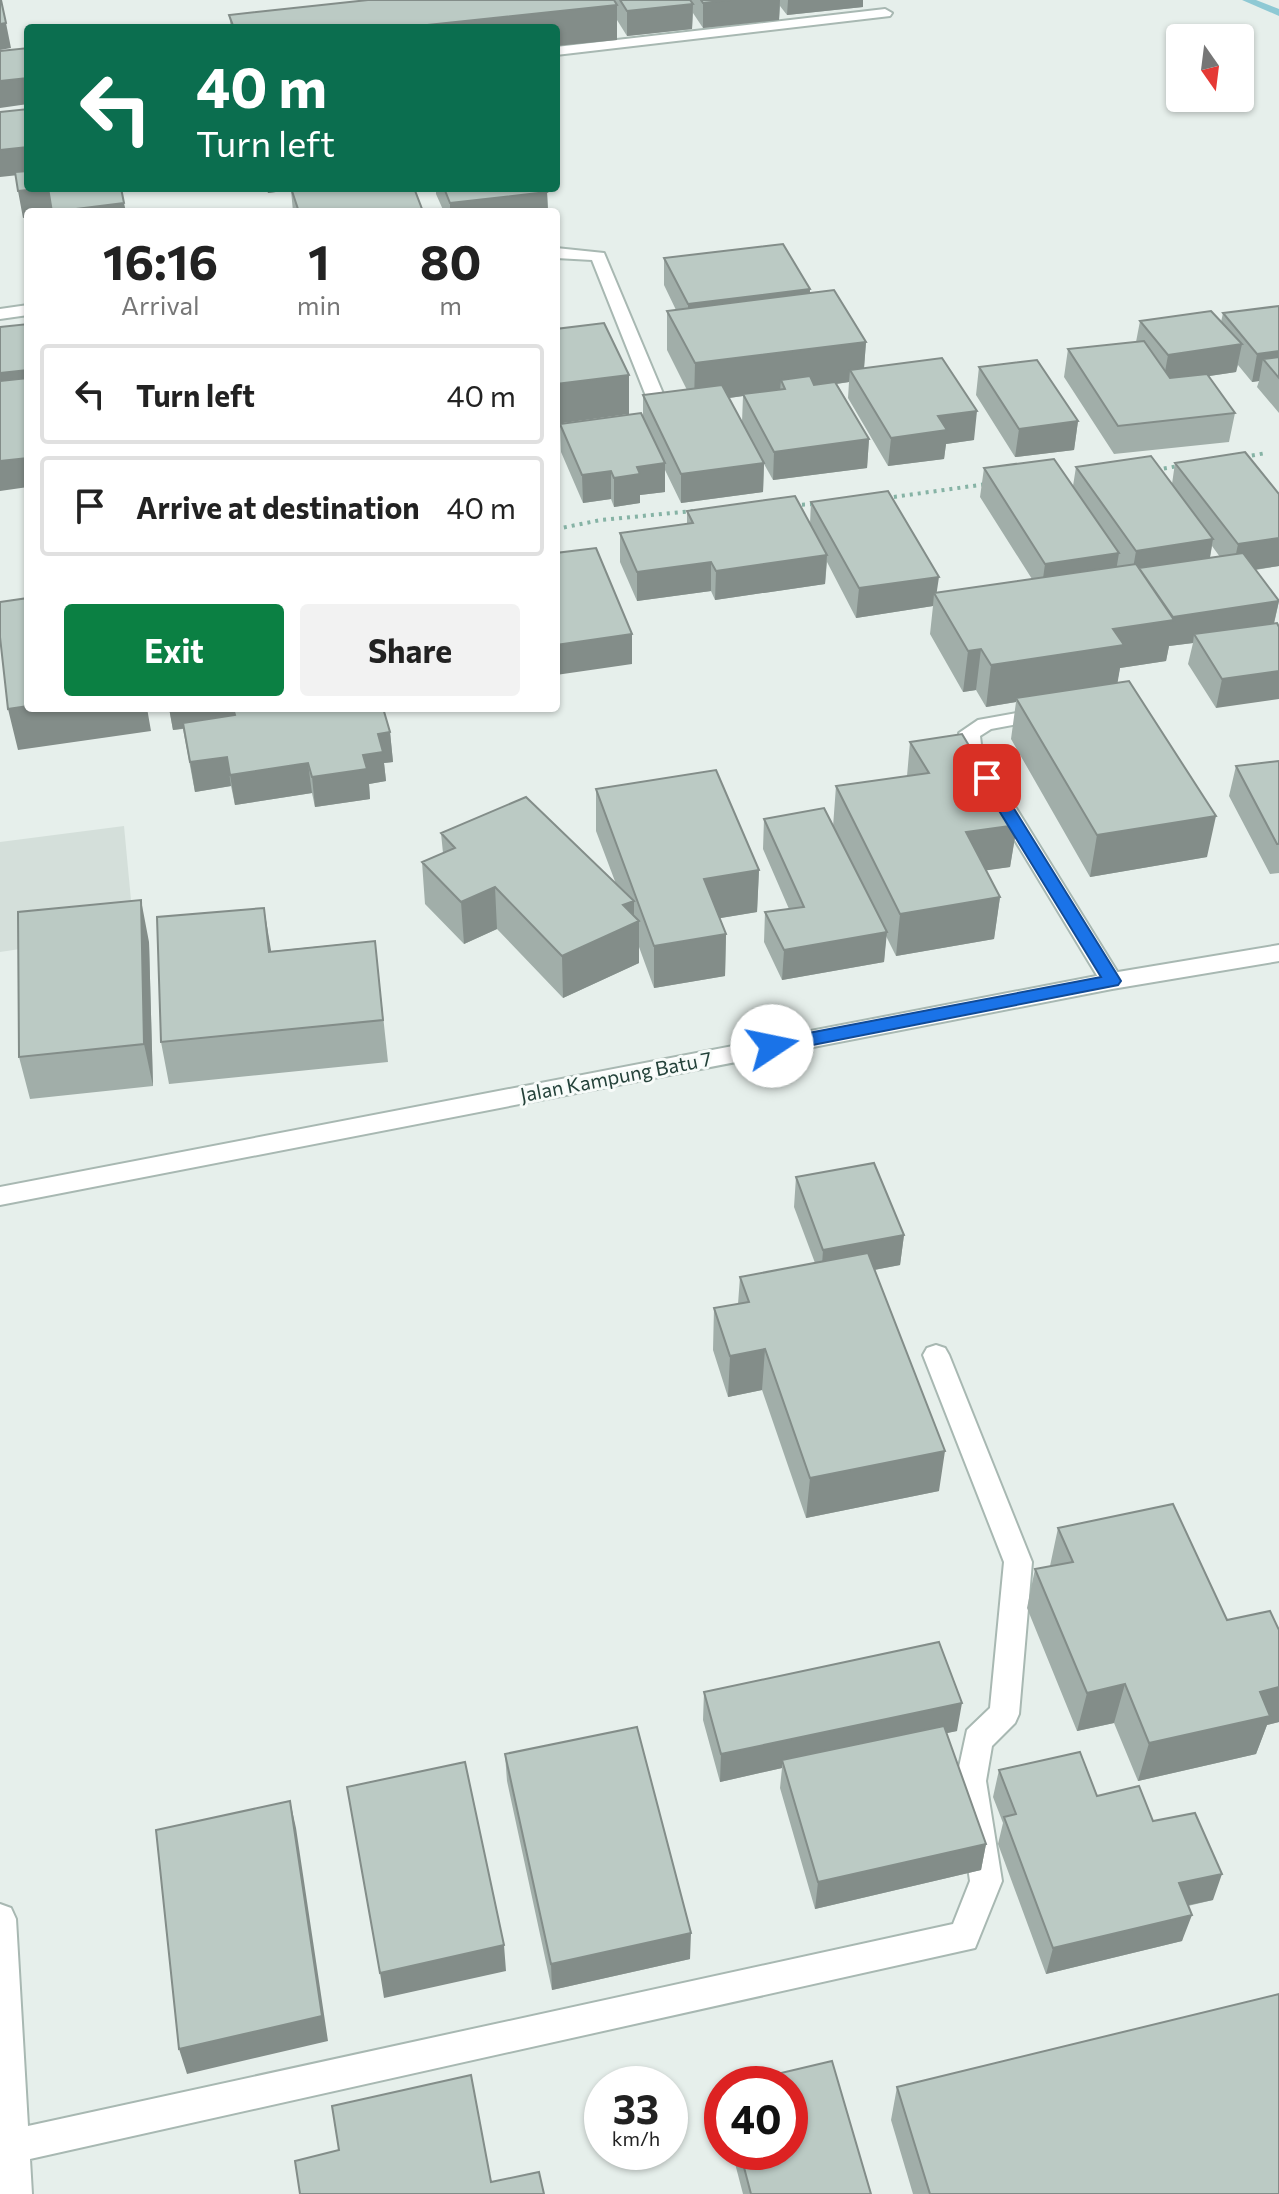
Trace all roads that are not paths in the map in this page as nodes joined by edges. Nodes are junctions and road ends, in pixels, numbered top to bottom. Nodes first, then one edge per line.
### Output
1 (885, 13) dead end
2 (560, 51) edge
3 (560, 253) edge
4 (24, 311) edge
5 (0, 314) edge
6 (655, 396) edge
7 (1069, 710) edge
8 (1279, 953) edge
9 (1112, 981) junction
10 (0, 1196) edge
11 (936, 1355) dead end
12 (0, 1919) edge
13 (13, 2146) junction
14 (15, 2194) edge

1 - 2 street
3 - 6 street
4 - 5 street
7 - 9 street
8 - 9 street, Jalan Kampung Batu 7
9 - 10 street, Jalan Kampung Batu 7
11 - 13 street
12 - 13 street
13 - 14 street

